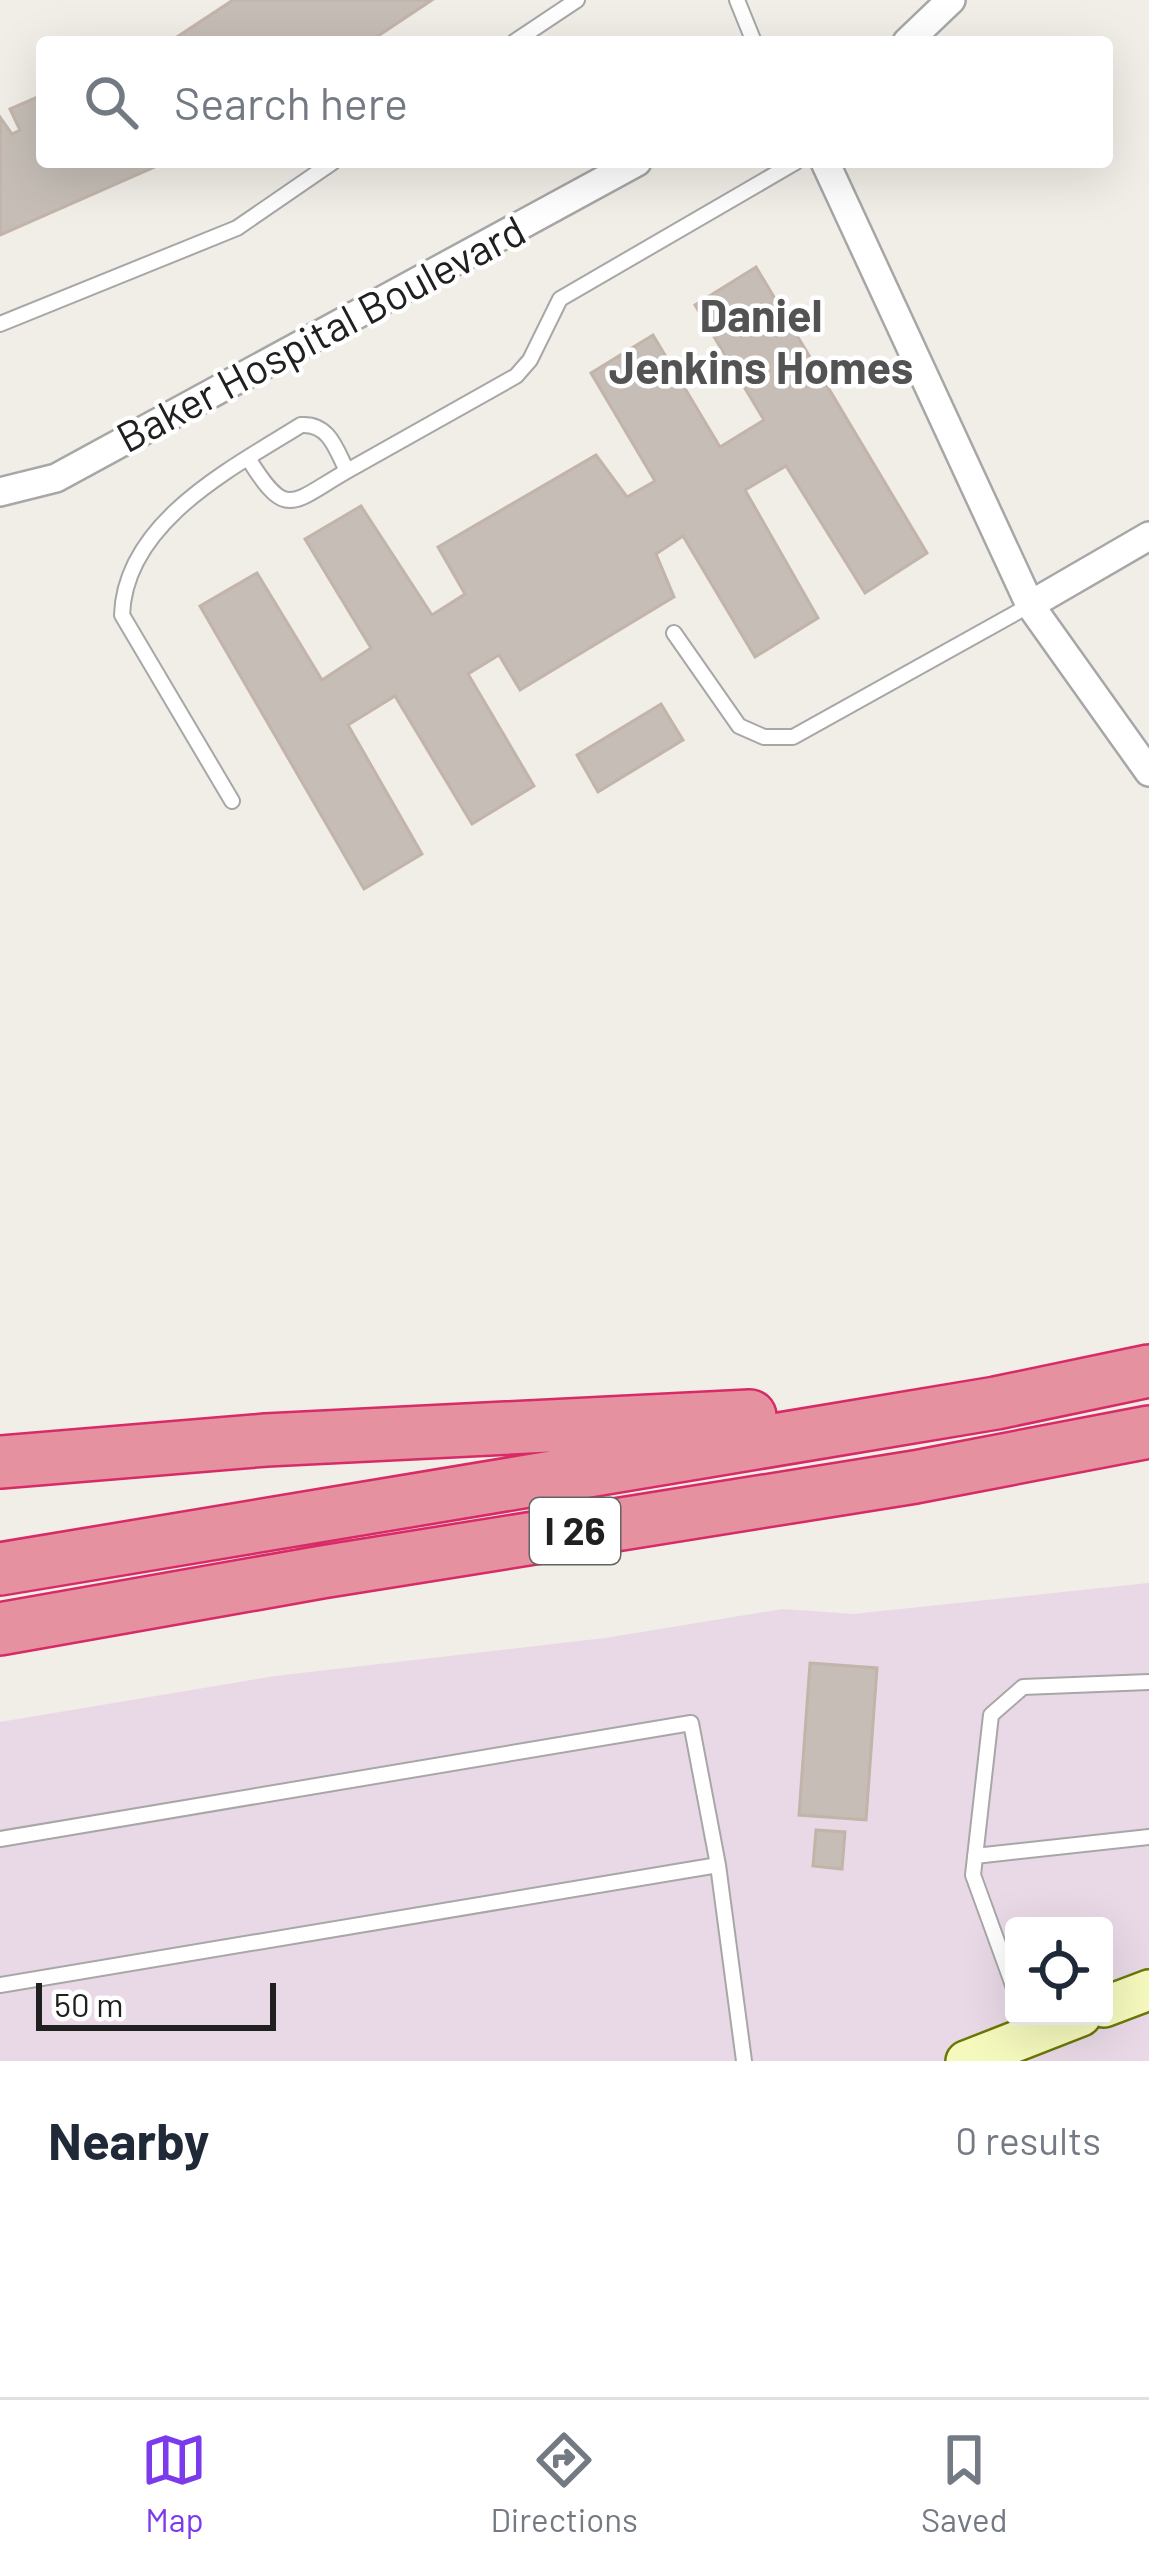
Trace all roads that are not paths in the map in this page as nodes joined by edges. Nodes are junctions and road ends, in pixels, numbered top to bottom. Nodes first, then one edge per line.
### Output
1 (577, 0) edge
2 (737, 0) edge
3 (951, 0) edge
4 (523, 36) edge
5 (752, 36) edge
6 (913, 36) edge
7 (324, 168) edge
8 (626, 168) edge
9 (786, 168) edge
10 (828, 168) edge
11 (0, 324) edge
12 (248, 458) junction
13 (347, 471) junction
14 (0, 492) edge
15 (1149, 536) edge
16 (1030, 605) junction
17 (674, 633) dead end
18 (1149, 772) edge
19 (232, 801) dead end
20 (1149, 1371) edge
21 (996, 1403) junction
22 (1149, 1432) edge
23 (0, 1462) edge
24 (0, 1569) edge
25 (322, 1572) junction
26 (0, 1630) edge
27 (0, 1650) edge
28 (1149, 1682) edge
29 (0, 1838) edge
30 (1149, 1838) edge
31 (975, 1856) junction
32 (718, 1865) junction
33 (1005, 1963) edge
34 (0, 1985) edge
35 (1149, 1990) edge
36 (1113, 2004) edge
37 (1028, 2026) edge
38 (744, 2061) edge
39 (966, 2061) edge

1 - 4 lane
2 - 5 lane
3 - 6 street
7 - 11 lane
8 - 14 street, Baker Hospital Boulevard
9 - 13 lane
10 - 16 street
12 - 13 lane
12 - 13 lane
12 - 19 lane
15 - 16 street
16 - 17 lane
16 - 18 street
20 - 21 highway, I 26
21 - 23 highway
21 - 24 highway, I 26
22 - 25 highway, I 26
25 - 26 highway, I 26
25 - 27 highway
28 - 31 lane
29 - 32 lane
30 - 31 lane
31 - 33 lane
32 - 34 lane
32 - 38 lane
35 - 36 street
37 - 39 street

